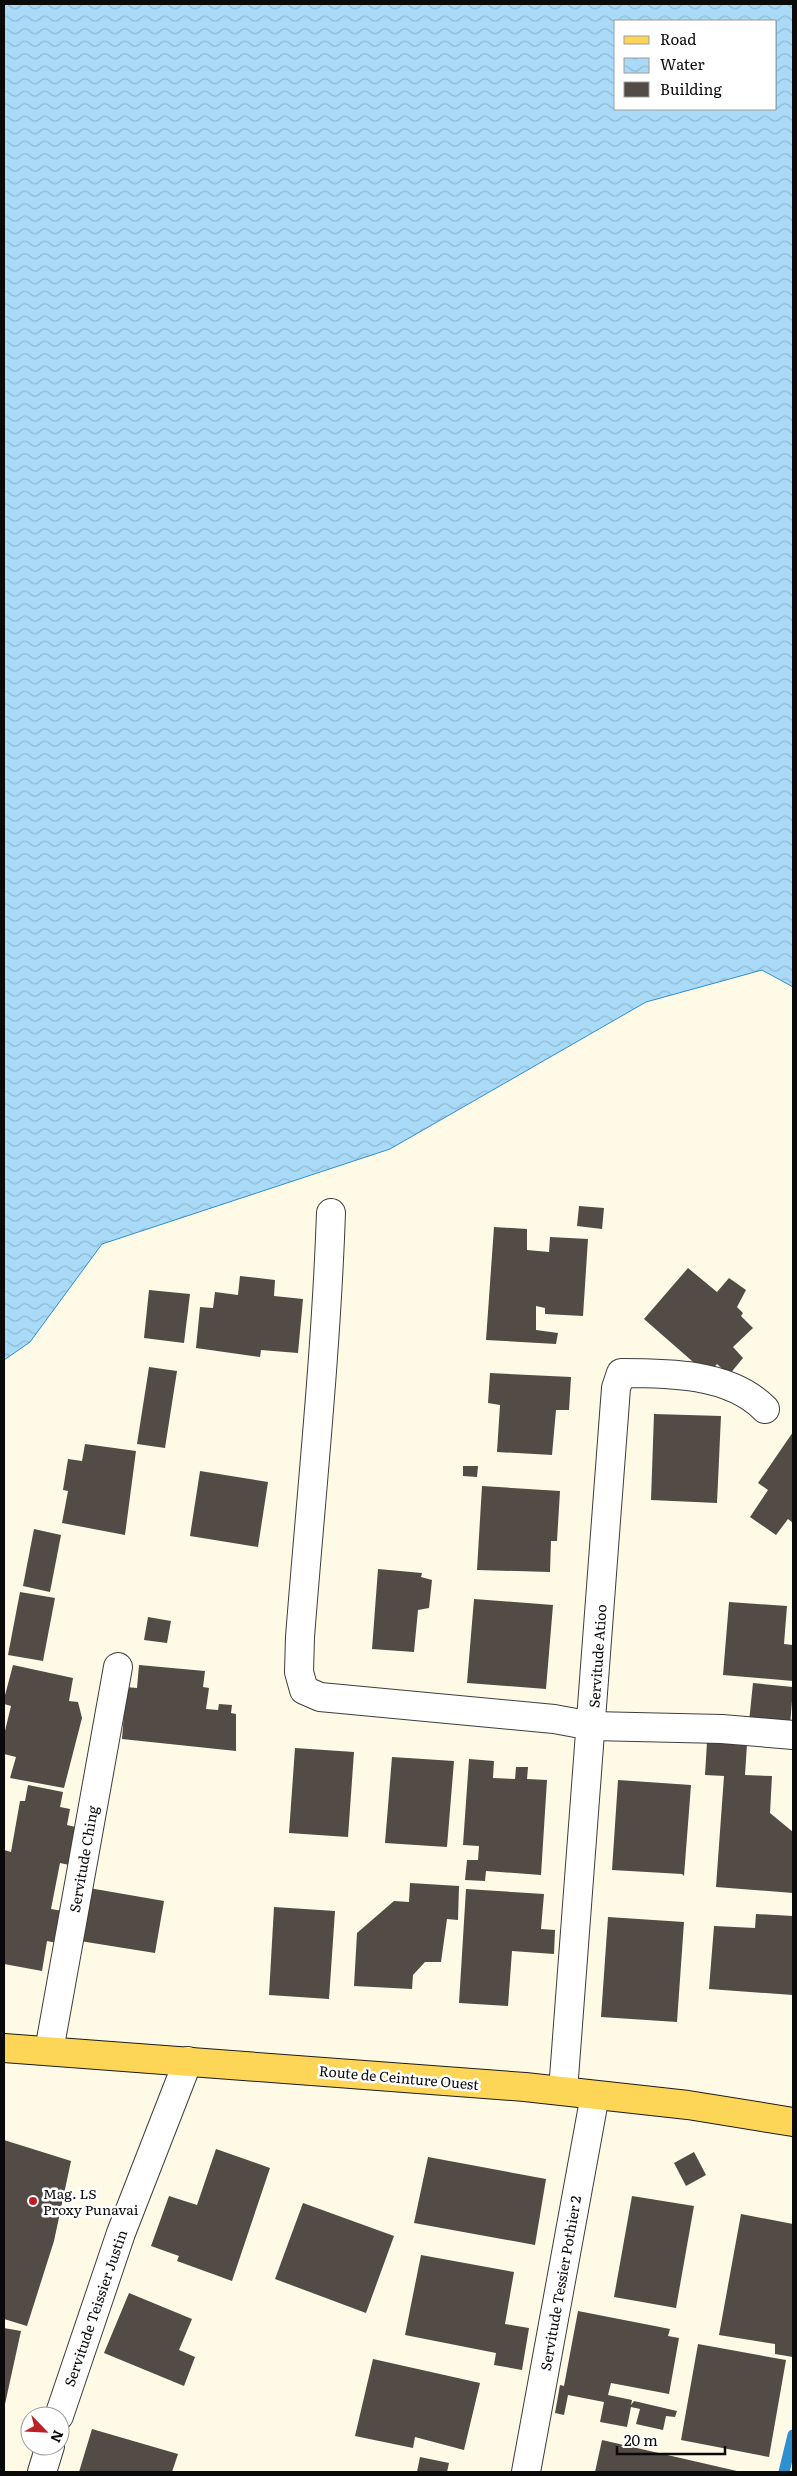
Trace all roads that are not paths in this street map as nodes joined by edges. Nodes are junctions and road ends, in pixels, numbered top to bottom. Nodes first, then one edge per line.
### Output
1 (331, 1213) dead end
2 (765, 1408) dead end
3 (118, 1667) dead end
4 (592, 1726) junction
5 (793, 1735) edge
6 (4, 2048) edge
7 (49, 2051) junction
8 (188, 2062) junction
9 (563, 2091) junction
10 (596, 2095) junction
11 (793, 2122) edge
12 (62, 2406) edge
13 (47, 2456) edge
14 (42, 2472) edge
15 (526, 2472) edge

1 - 4 street
2 - 4 street, Servitude Atioo
3 - 7 street, Servitude Ching
4 - 5 street
4 - 9 street, Servitude Atioo
6 - 7 main road, Route de Ceinture Ouest
7 - 8 main road, Route de Ceinture Ouest
8 - 9 main road, Route de Ceinture Ouest
8 - 12 street, Servitude Teissier Justin
9 - 10 main road, Route de Ceinture Ouest
10 - 11 main road, Route de Ceinture Ouest
10 - 15 street, Servitude Tessier Pothier 2
13 - 14 street

